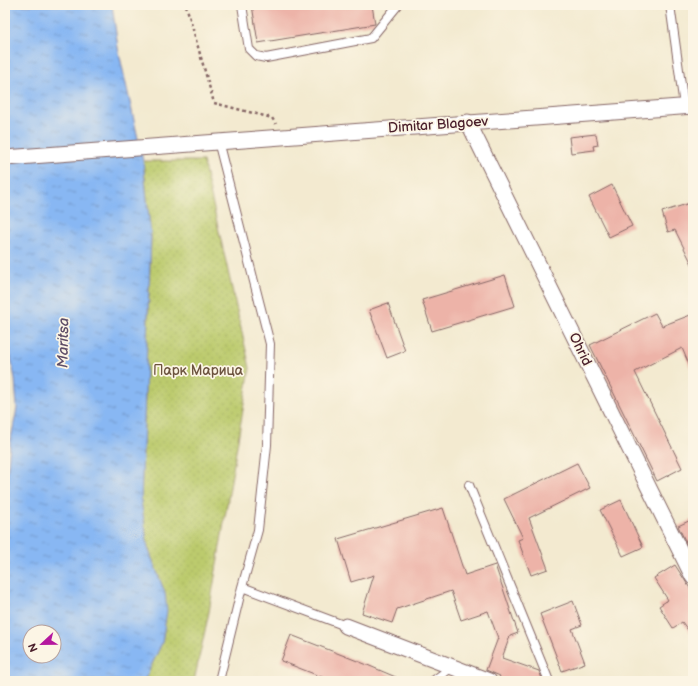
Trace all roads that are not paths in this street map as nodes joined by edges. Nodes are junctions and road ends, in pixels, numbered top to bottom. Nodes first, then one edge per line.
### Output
1 (242, 5) edge
2 (398, 5) edge
3 (670, 5) edge
4 (688, 106) edge
5 (468, 122) junction
6 (218, 141) junction
7 (5, 158) edge
8 (469, 485) dead end
9 (693, 577) edge
10 (242, 587) junction
11 (346, 626) joint
12 (452, 667) junction
13 (219, 681) edge
14 (433, 681) edge
15 (489, 681) edge
16 (549, 681) edge

1 - 2 lane
3 - 4 lane
4 - 5 street, Dimitar Blagoev
5 - 6 street, Dimitar Blagoev
5 - 9 street, Ohrid
6 - 7 street, Dimitar Blagoev
6 - 10 lane
8 - 16 lane
10 - 11 lane
10 - 13 lane
11 - 12 street
12 - 14 lane
12 - 15 street

